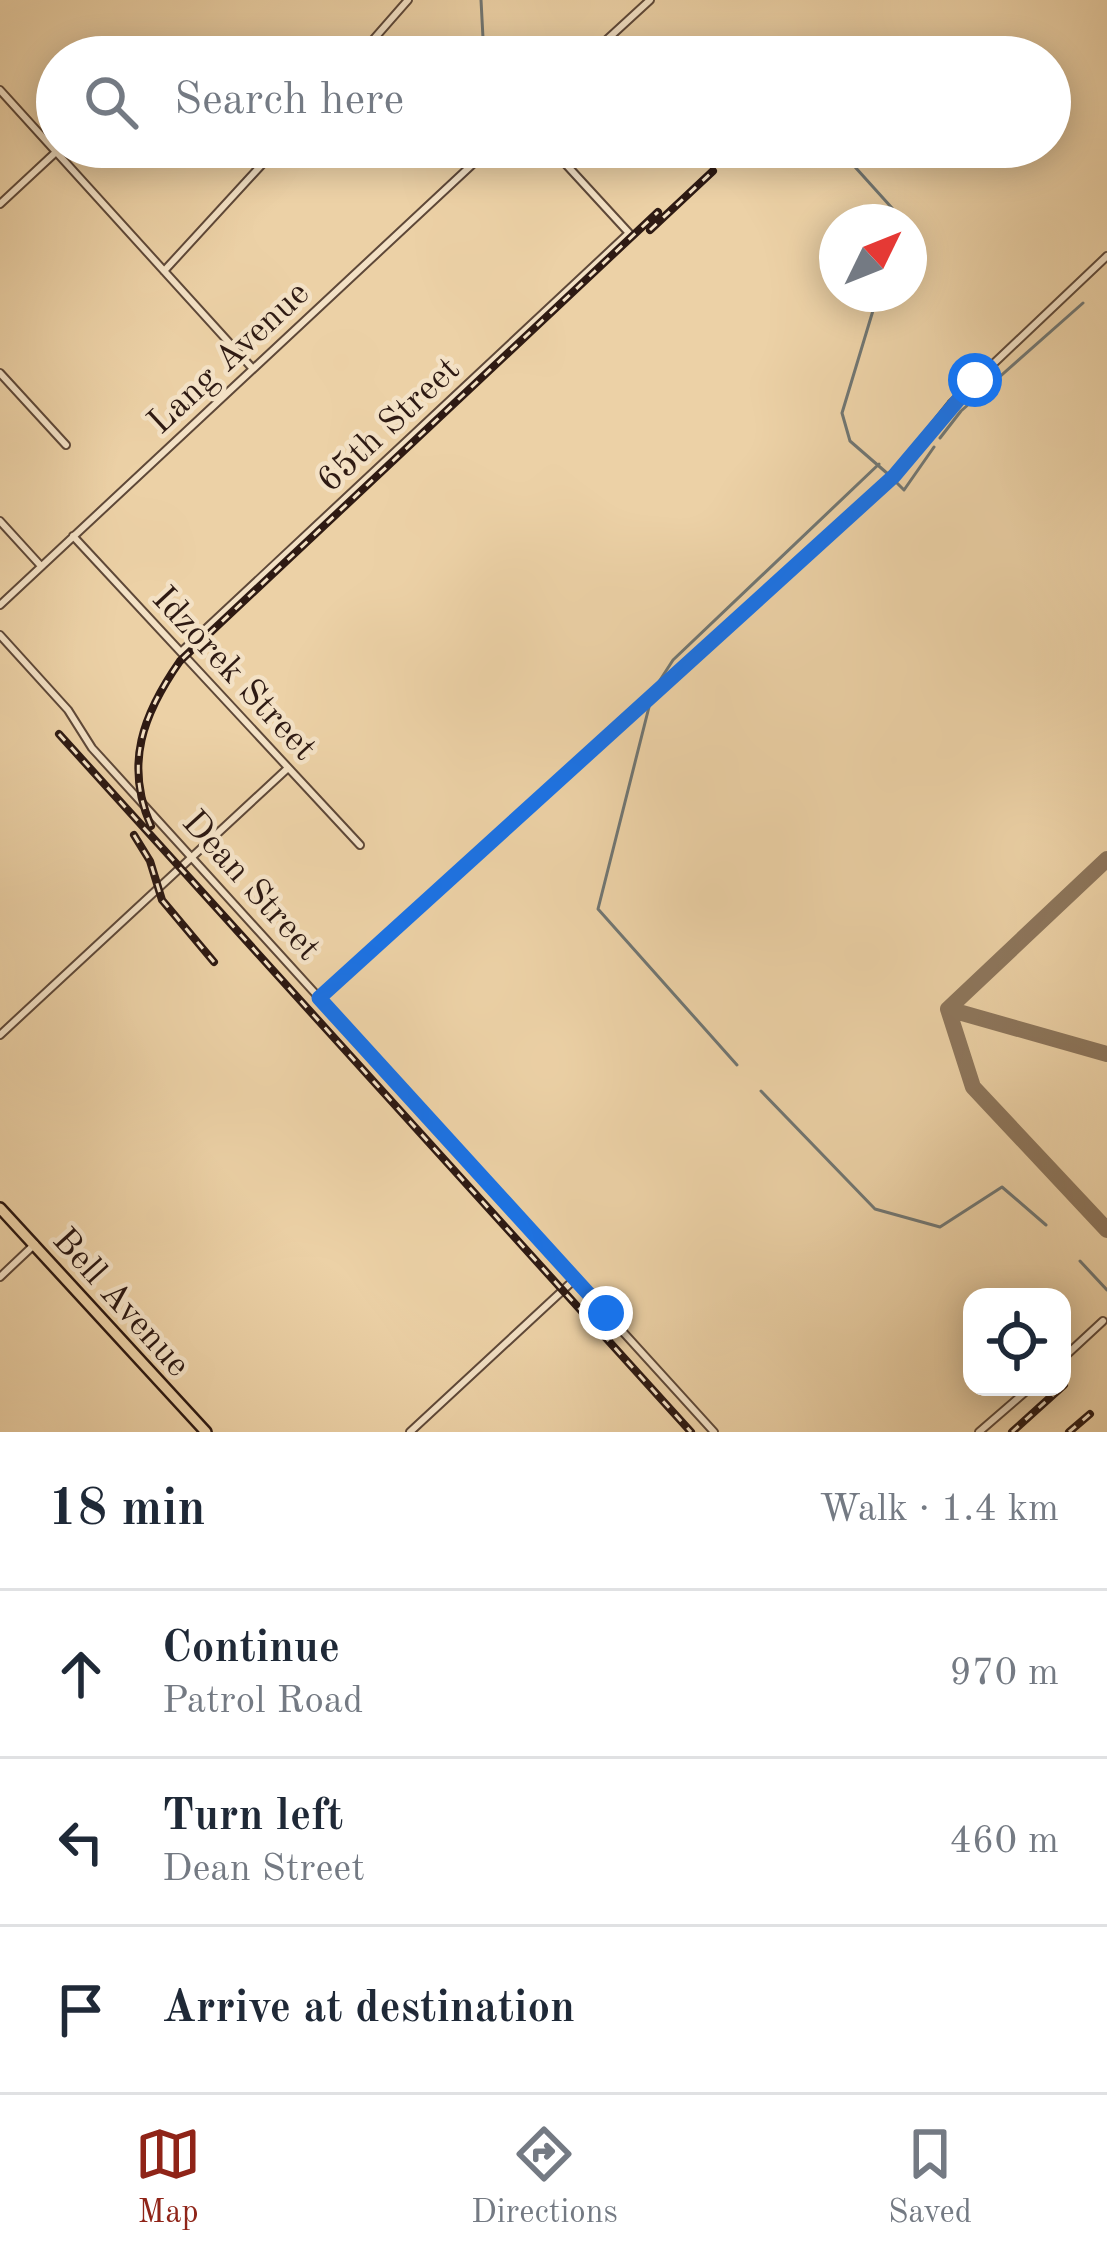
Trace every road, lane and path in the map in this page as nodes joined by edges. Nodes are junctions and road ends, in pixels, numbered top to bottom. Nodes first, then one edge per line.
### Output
1 (408, 0) edge
2 (650, 0) edge
3 (376, 36) edge
4 (611, 36) edge
5 (0, 90) edge
6 (36, 130) edge
7 (39, 168) edge
8 (71, 168) edge
9 (259, 168) edge
10 (468, 168) edge
11 (569, 168) edge
12 (0, 204) edge
13 (1107, 256) edge
14 (164, 271) junction
15 (253, 369) junction
16 (0, 373) edge
17 (66, 445) dead end
18 (0, 521) edge
19 (73, 536) junction
20 (41, 566) junction
21 (0, 605) edge
22 (0, 635) edge
23 (181, 652) junction
24 (288, 767) junction
25 (360, 845) dead end
26 (191, 857) junction
27 (319, 998) junction
28 (0, 1035) edge
29 (0, 1208) edge
30 (35, 1244) junction
31 (0, 1277) edge
32 (575, 1279) junction
33 (1103, 1322) dead end
34 (1071, 1351) edge
35 (1020, 1396) edge
36 (206, 1432) edge
37 (410, 1432) edge
38 (714, 1432) edge
39 (979, 1432) edge

1 - 3 street
2 - 4 street
5 - 6 street
7 - 12 street
8 - 14 street
9 - 14 street
10 - 15 street, Lang Avenue
11 - 23 street, 65th Street
13 - 27 street
14 - 15 street
15 - 19 street, Lang Avenue
16 - 17 street
18 - 20 street
19 - 20 street, Lang Avenue
19 - 23 street, Idzorek Street
20 - 21 street, Lang Avenue
22 - 26 street, Dean Street
23 - 24 street, Idzorek Street
24 - 25 street, Idzorek Street
24 - 26 street
26 - 27 street, Dean Street
26 - 28 street
27 - 32 street, Dean Street
29 - 30 main road, Bell Avenue
30 - 31 street
30 - 36 main road, Bell Avenue
32 - 37 street
32 - 38 street, Dean Street
33 - 34 street
35 - 39 street

